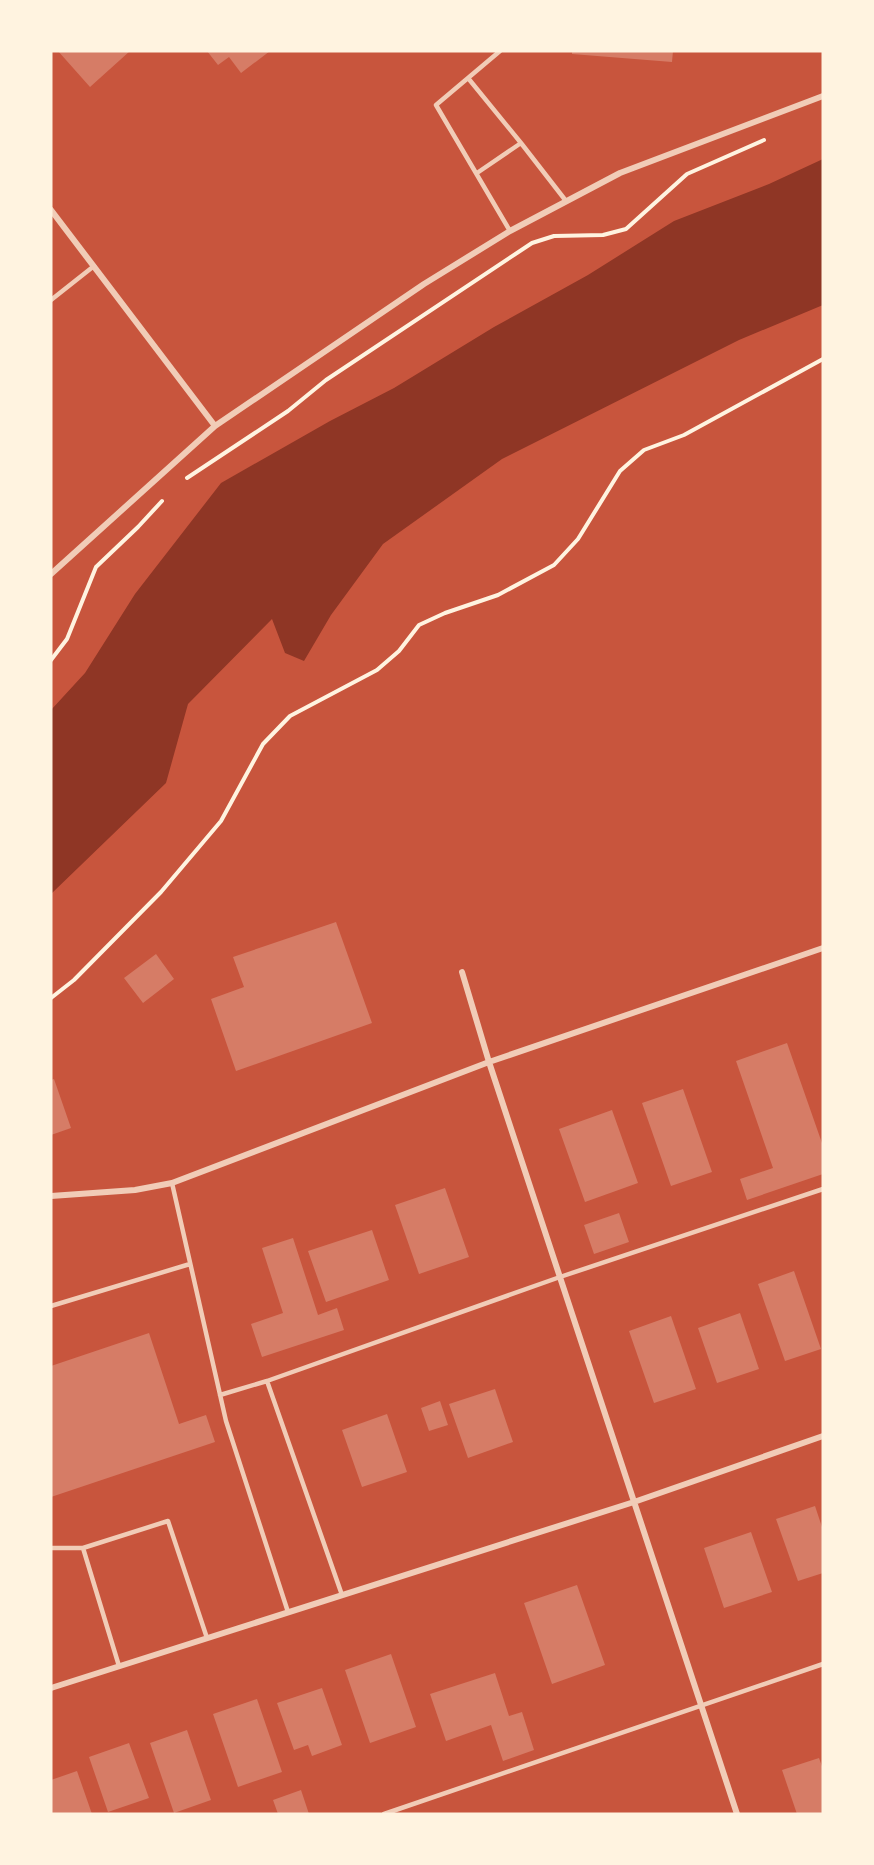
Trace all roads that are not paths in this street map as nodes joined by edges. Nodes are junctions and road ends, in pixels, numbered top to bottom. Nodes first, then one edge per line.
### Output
1 (500, 51) edge
2 (468, 78) junction
3 (823, 96) edge
4 (520, 143) junction
5 (477, 173) junction
6 (566, 201) junction
7 (51, 210) edge
8 (510, 231) junction
9 (94, 266) junction
10 (51, 300) edge
11 (215, 426) junction
12 (51, 574) edge
13 (823, 948) edge
14 (462, 972) dead end
15 (489, 1062) junction
16 (172, 1183) junction
17 (823, 1189) edge
18 (51, 1196) edge
19 (190, 1264) junction
20 (560, 1277) junction
21 (51, 1306) edge
22 (267, 1381) junction
23 (220, 1395) junction
24 (823, 1436) edge
25 (634, 1502) junction
26 (51, 1548) edge
27 (83, 1548) junction
28 (342, 1595) junction
29 (288, 1612) junction
30 (207, 1638) junction
31 (823, 1664) edge
32 (119, 1666) junction
33 (51, 1688) edge
34 (701, 1705) junction
35 (384, 1814) edge
36 (737, 1814) edge

1 - 2 lane
2 - 4 lane
2 - 5 lane
3 - 6 street
4 - 5 lane
4 - 6 lane
5 - 8 lane
6 - 8 street
7 - 9 street
8 - 11 street
9 - 10 lane
9 - 11 street
11 - 12 street
13 - 15 street
14 - 15 street
15 - 16 street
15 - 20 street
16 - 18 street
16 - 19 lane
17 - 20 lane
19 - 21 lane
19 - 23 lane
20 - 22 lane
20 - 25 street
22 - 23 lane
22 - 28 lane
23 - 29 lane
24 - 25 street
25 - 28 street
25 - 34 street
26 - 27 lane
27 - 30 lane
27 - 32 lane
28 - 29 street
29 - 30 street
30 - 32 street
31 - 34 lane
32 - 33 street
34 - 35 lane
34 - 36 street

